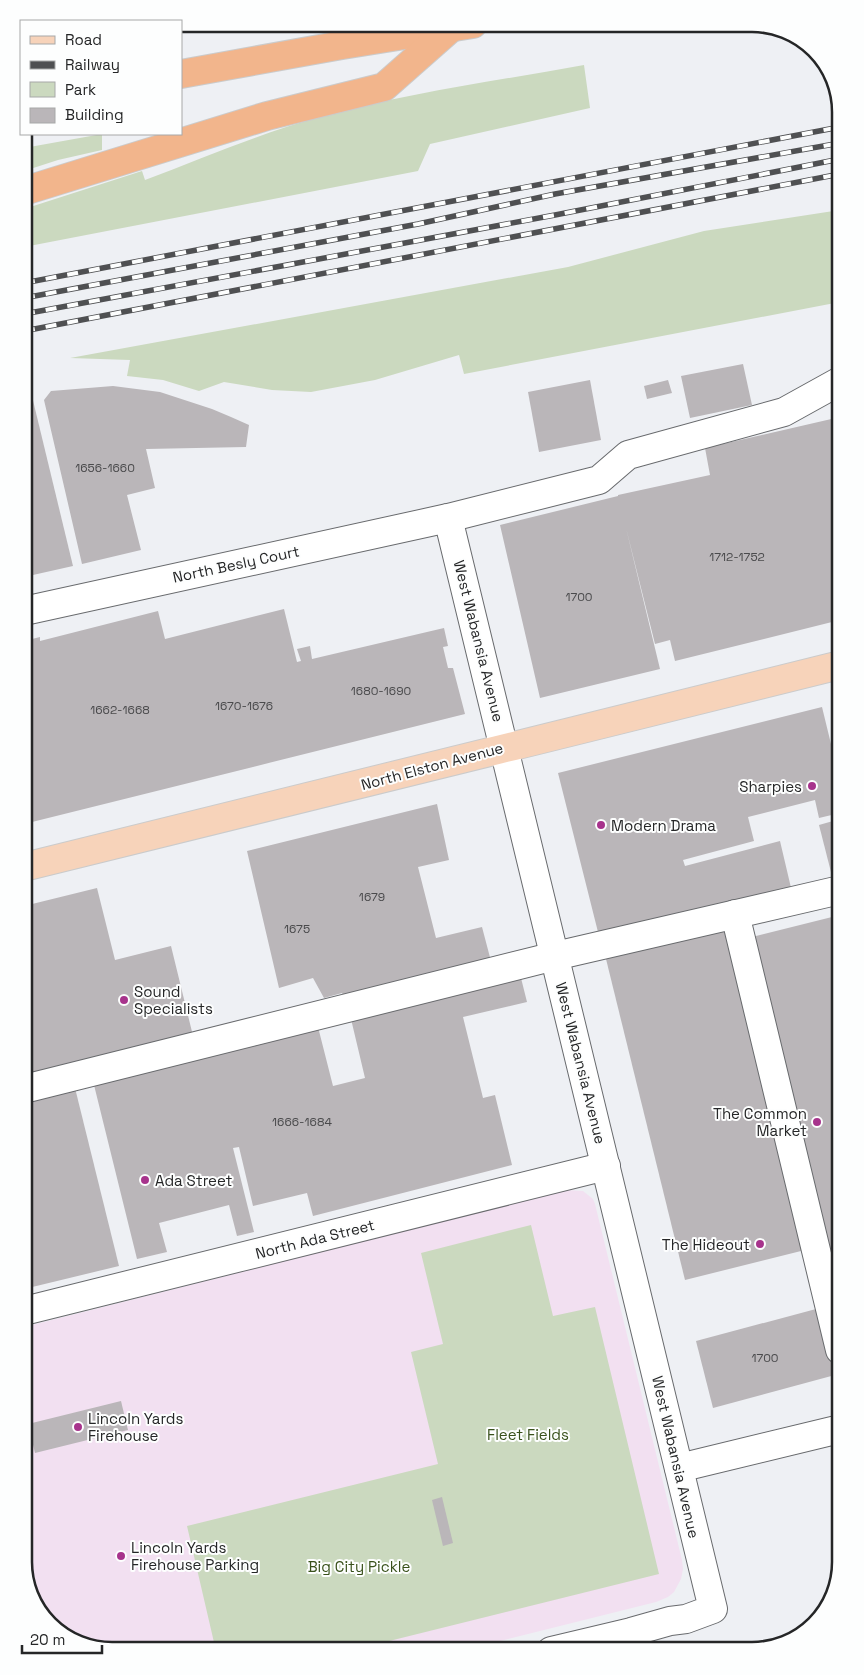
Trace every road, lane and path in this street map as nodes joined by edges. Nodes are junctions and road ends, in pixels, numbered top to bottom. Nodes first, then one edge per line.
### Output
1 (418, 33) edge
2 (454, 33) edge
3 (182, 74) edge
4 (33, 188) edge
5 (832, 385) edge
6 (448, 518) junction
7 (33, 609) edge
8 (832, 667) edge
9 (504, 747) junction
10 (32, 865) edge
11 (832, 892) edge
12 (735, 914) junction
13 (555, 956) junction
14 (32, 1087) edge
15 (606, 1166) junction
16 (32, 1309) edge
17 (832, 1317) edge
18 (832, 1431) edge
19 (679, 1468) junction
20 (589, 1642) edge

1 - 3 highway
2 - 4 highway
5 - 6 street, North Besly Court
6 - 7 street, North Besly Court
6 - 9 street, West Wabansia Avenue
8 - 9 main road, North Elston Avenue
9 - 10 main road, North Elston Avenue
9 - 13 street, West Wabansia Avenue
11 - 12 street
12 - 13 street
12 - 17 street
13 - 14 street
13 - 15 street, West Wabansia Avenue
15 - 16 street, North Ada Street
15 - 19 street, West Wabansia Avenue
18 - 19 street
19 - 20 street, West Wabansia Avenue

